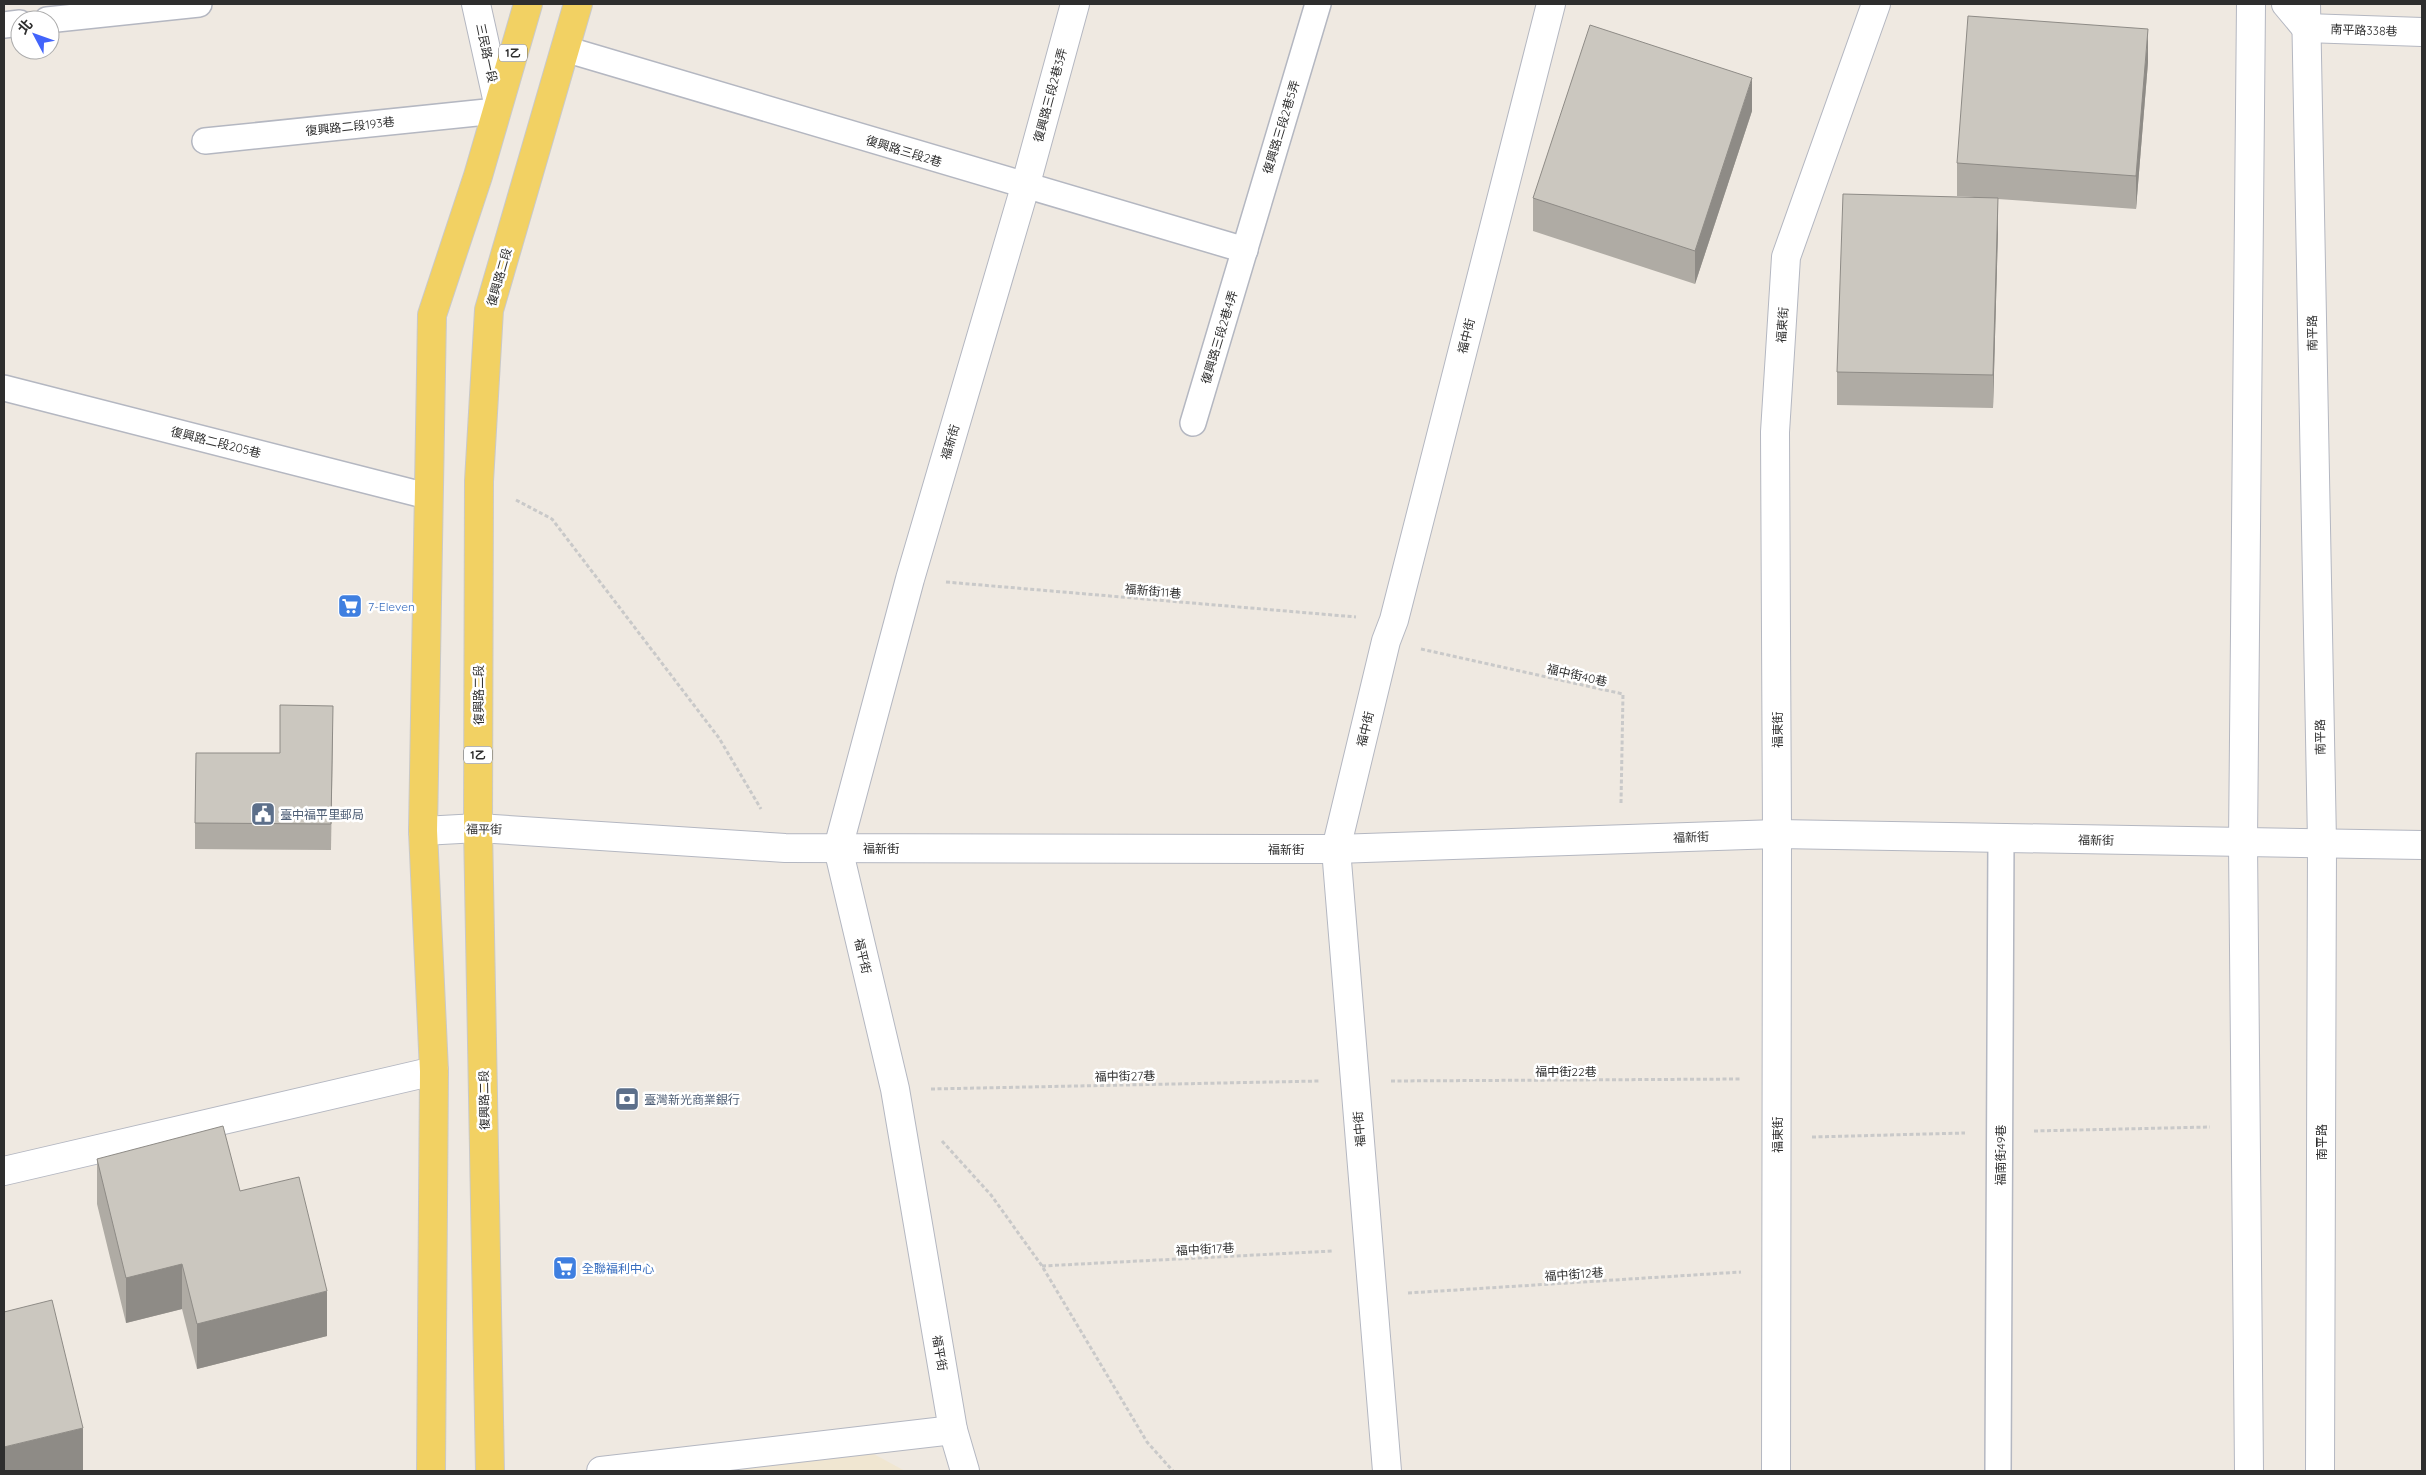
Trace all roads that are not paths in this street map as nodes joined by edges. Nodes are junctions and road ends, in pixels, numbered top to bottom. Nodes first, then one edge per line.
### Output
1 (199, 4) edge
2 (476, 4) edge
3 (528, 4) edge
4 (578, 4) edge
5 (1075, 4) edge
6 (1318, 4) edge
7 (1550, 4) edge
8 (1876, 4) edge
9 (2251, 4) edge
10 (2286, 4) edge
11 (2306, 16) edge
12 (60, 19) edge
13 (2422, 32) edge
14 (565, 49) junction
15 (497, 107) junction
16 (205, 141) dead end
17 (1025, 187) junction
18 (1245, 250) junction
19 (4, 388) edge
20 (1193, 423) dead end
21 (428, 496) junction
22 (478, 828) junction
23 (424, 831) junction
24 (1777, 834) junction
25 (2001, 838) junction
26 (2322, 842) junction
27 (2243, 843) junction
28 (2422, 846) edge
29 (838, 848) junction
30 (1336, 849) junction
31 (434, 1071) junction
32 (4, 1171) edge
33 (953, 1430) junction
34 (431, 1471) edge
35 (490, 1471) edge
36 (601, 1471) edge
37 (965, 1471) edge
38 (1387, 1471) edge
39 (1776, 1471) edge
40 (1998, 1471) edge
41 (2249, 1471) edge
42 (2320, 1471) edge

1 - 12 lane
2 - 15 street, 三民路一段
3 - 15 main road, 1乙
4 - 14 main road, 1乙
5 - 17 street, 復興路三段2巷3弄
6 - 18 lane, 復興路三段2巷5弄
7 - 30 street, 福中街
8 - 24 street, 福東街
9 - 27 street
10 - 11 street
11 - 13 street, 南平路338巷
11 - 26 street, 南平路
14 - 17 lane, 復興路三段2巷
14 - 22 main road, 復興路二段 / 1乙
15 - 16 lane, 復興路二段193巷
15 - 21 main road, 1乙
17 - 18 lane, 復興路三段2巷
17 - 29 street, 福新街
18 - 20 lane, 復興路三段2巷4弄
19 - 21 lane, 復興路二段205巷
21 - 23 main road, 1乙
22 - 23 street, 福平街
22 - 29 street, 福平街
22 - 35 main road, 復興路二段 / 1乙
23 - 31 main road, 1乙
24 - 25 street, 福新街
24 - 30 street, 福新街
24 - 39 street, 福東街
25 - 27 street, 福新街
25 - 40 lane, 福南街49巷
26 - 27 street, 福新街
26 - 28 street, 福新街
26 - 42 street, 南平路
27 - 41 street
29 - 30 street, 福新街
29 - 33 street, 福平街
30 - 38 street, 福中街
31 - 32 street
31 - 34 main road, 1乙
33 - 36 street
33 - 37 street, 福平街

